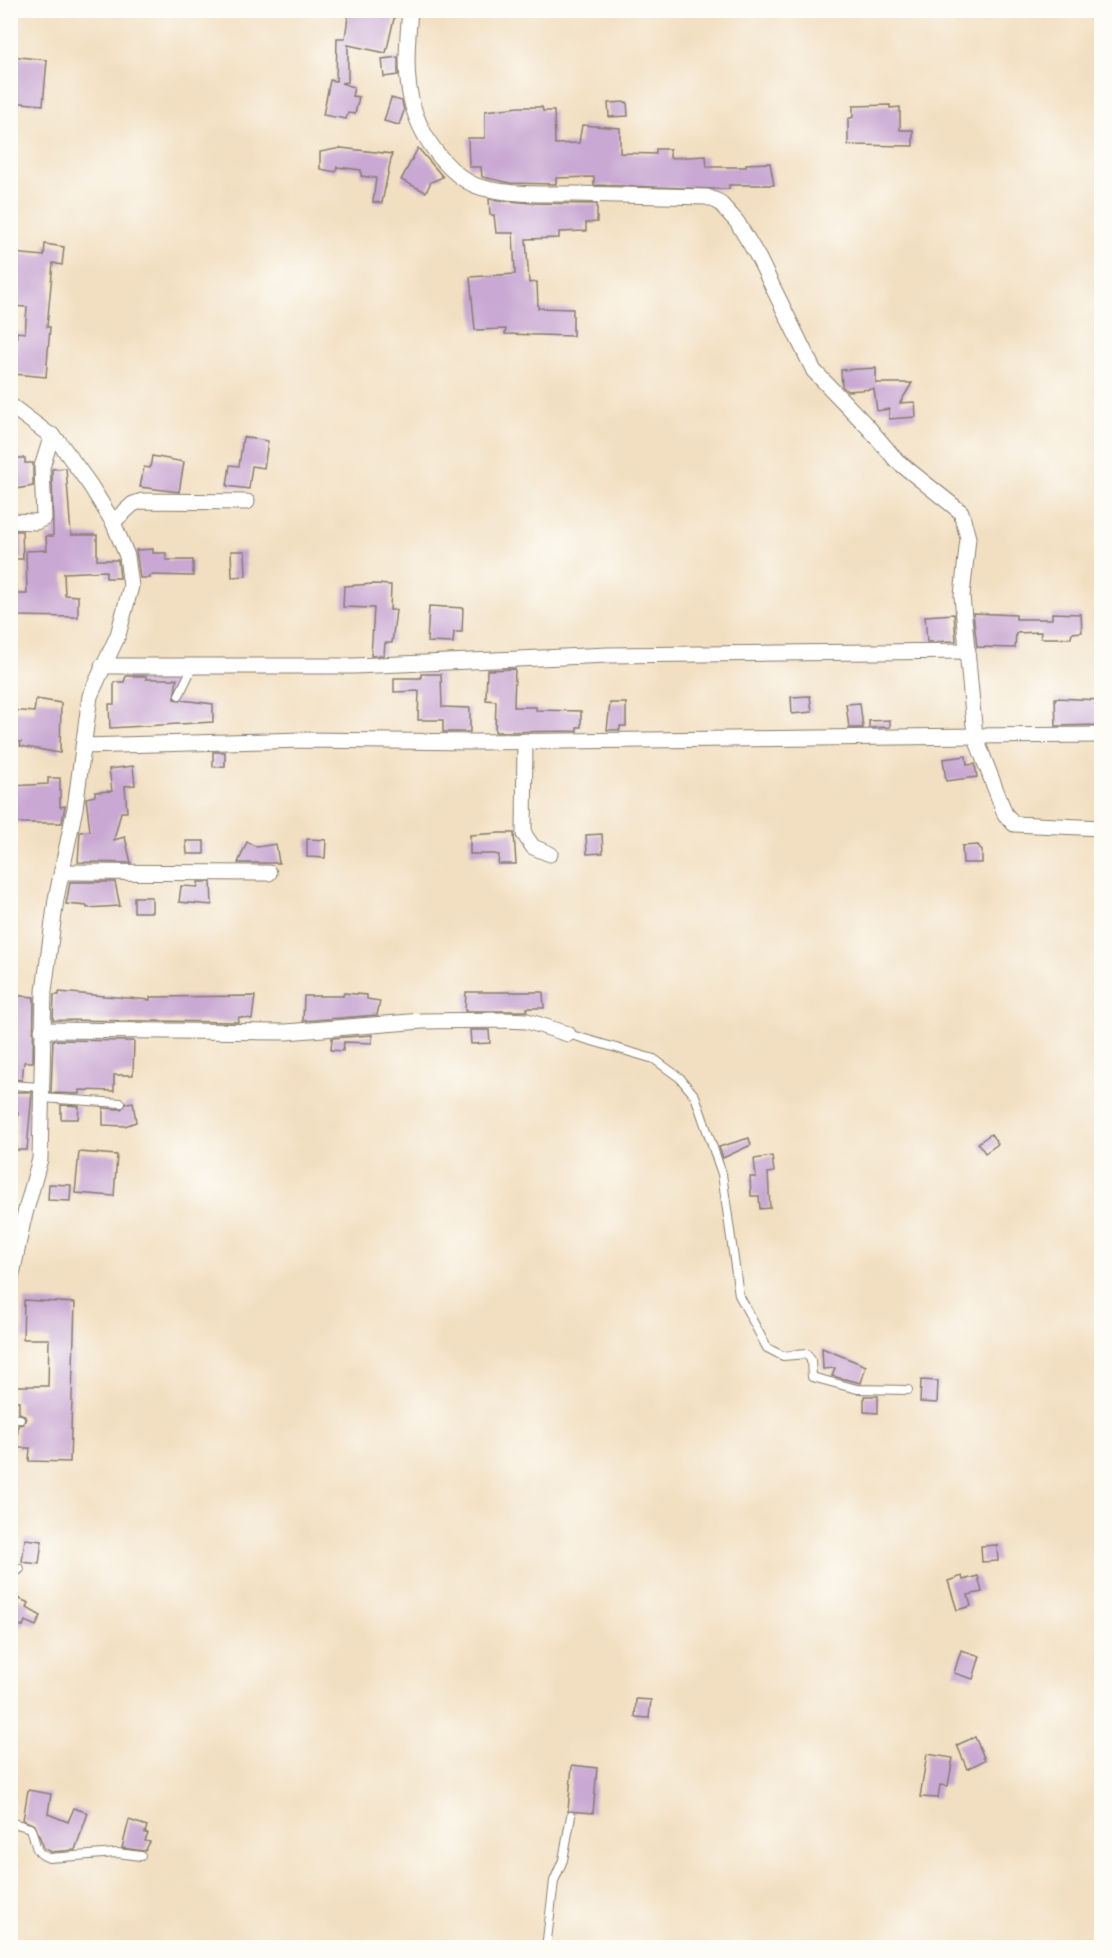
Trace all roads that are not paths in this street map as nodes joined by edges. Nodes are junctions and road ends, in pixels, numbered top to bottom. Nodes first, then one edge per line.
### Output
1 (410, 10) edge
2 (10, 405) edge
3 (52, 435) junction
4 (247, 502) dead end
5 (10, 521) edge
6 (113, 522) junction
7 (968, 651) junction
8 (102, 666) junction
9 (193, 666) junction
10 (179, 695) dead end
11 (1101, 735) edge
12 (975, 736) junction
13 (525, 741) junction
14 (83, 746) junction
15 (1101, 828) edge
16 (550, 854) dead end
17 (62, 872) junction
18 (269, 873) dead end
19 (42, 1030) junction
20 (568, 1034) joint
21 (10, 1086) edge
22 (41, 1093) junction
23 (121, 1103) dead end
24 (10, 1284) edge
25 (908, 1390) dead end
26 (10, 1418) edge
27 (20, 1419) dead end
28 (20, 1569) dead end
29 (10, 1577) edge
30 (571, 1816) dead end
31 (10, 1822) edge
32 (141, 1856) dead end
33 (546, 1947) edge

1 - 7 street
2 - 3 street
3 - 5 street
3 - 6 street
4 - 6 street
6 - 8 street
7 - 9 street
7 - 12 street
8 - 9 street
8 - 14 street
9 - 10 lane
11 - 12 street
12 - 13 street
12 - 15 street
13 - 14 street
13 - 16 street
14 - 17 street
17 - 18 street
17 - 19 street
19 - 20 street
19 - 22 street
20 - 25 lane
21 - 22 lane
22 - 23 lane
22 - 24 street
26 - 27 lane
28 - 29 lane
30 - 33 lane
31 - 32 lane

